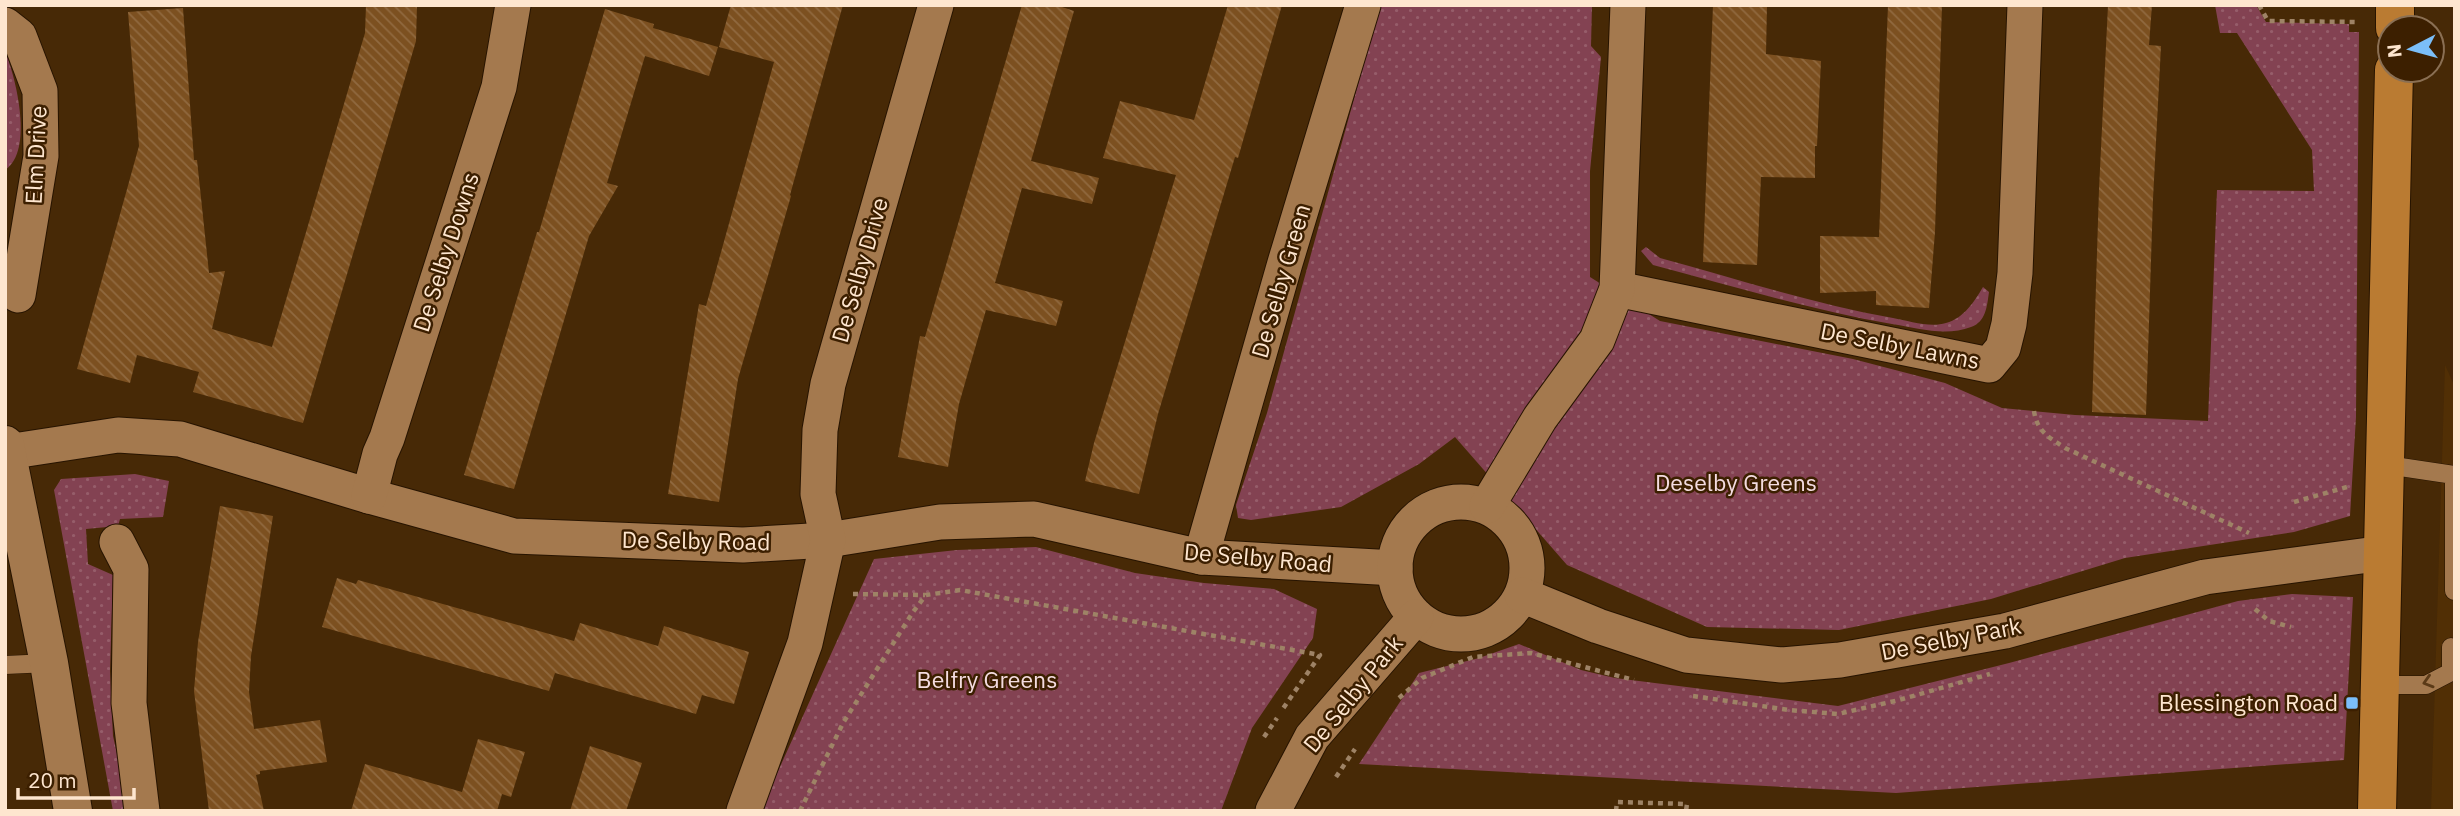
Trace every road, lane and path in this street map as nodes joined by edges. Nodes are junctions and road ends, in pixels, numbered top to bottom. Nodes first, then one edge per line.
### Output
1 (513, 5) edge
2 (936, 5) edge
3 (1363, 5) edge
4 (1628, 5) edge
5 (2025, 5) edge
6 (2259, 5) edge
7 (2376, 19) edge
8 (5, 25) edge
9 (2394, 84) edge
10 (1617, 289) junction
11 (18, 295) dead end
12 (2034, 411) dead end
13 (6, 449) edge
14 (2386, 465) junction
15 (369, 496) junction
16 (1487, 506) junction
17 (2249, 533) dead end
18 (828, 540) junction
19 (117, 542) dead end
20 (2384, 552) junction
21 (1202, 557) junction
22 (1395, 568) junction
23 (2454, 591) edge
24 (851, 594) dead end
25 (926, 595) junction
26 (1522, 595) junction
27 (1416, 617) junction
28 (2451, 647) dead end
29 (49, 663) junction
30 (5, 665) edge
31 (2379, 685) junction
32 (1264, 737) dead end
33 (73, 811) edge
34 (142, 811) edge
35 (744, 811) edge
36 (800, 811) edge
37 (1273, 811) edge
38 (1616, 811) edge
39 (1686, 811) edge
40 (2377, 811) edge

1 - 15 street, De Selby Downs
2 - 18 street, De Selby Drive
3 - 21 street, De Selby Green
4 - 10 street
5 - 10 street, De Selby Lawns
6 - 7 path
8 - 11 street, Elm Drive
9 - 14 main road
10 - 16 street
12 - 17 path
13 - 15 street, De Selby Road
13 - 29 street
14 - 20 main road
14 - 23 lane
15 - 18 street, De Selby Road
16 - 22 street
16 - 26 street
18 - 21 street, De Selby Road
18 - 35 street
19 - 34 street
20 - 26 street, De Selby Park
20 - 31 main road
21 - 22 street, De Selby Road
22 - 27 street, De Selby Park
24 - 25 path
25 - 32 path
25 - 36 path
26 - 27 street, De Selby Park
27 - 37 street, De Selby Park
28 -> 31 lane
29 - 30 lane
29 - 33 street
31 - 40 main road
38 - 39 path

